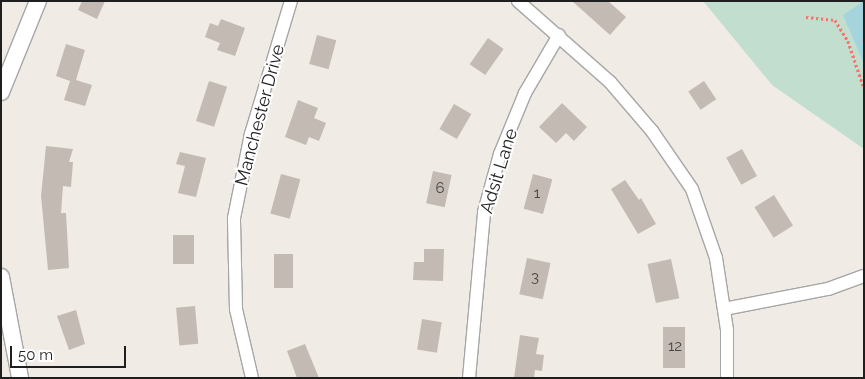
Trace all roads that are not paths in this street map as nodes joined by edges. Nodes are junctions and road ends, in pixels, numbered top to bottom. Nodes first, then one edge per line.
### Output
1 (38, 1) edge
2 (291, 1) edge
3 (518, 1) edge
4 (559, 34) junction
5 (2, 88) edge
6 (864, 276) edge
7 (1, 277) edge
8 (724, 309) junction
9 (20, 378) edge
10 (252, 378) edge
11 (469, 378) edge
12 (727, 378) edge

1 - 5 street
2 - 10 street, Manchester Drive
3 - 4 street
4 - 8 street
4 - 11 street, Adsit Lane
6 - 8 street
7 - 9 street
8 - 12 street

